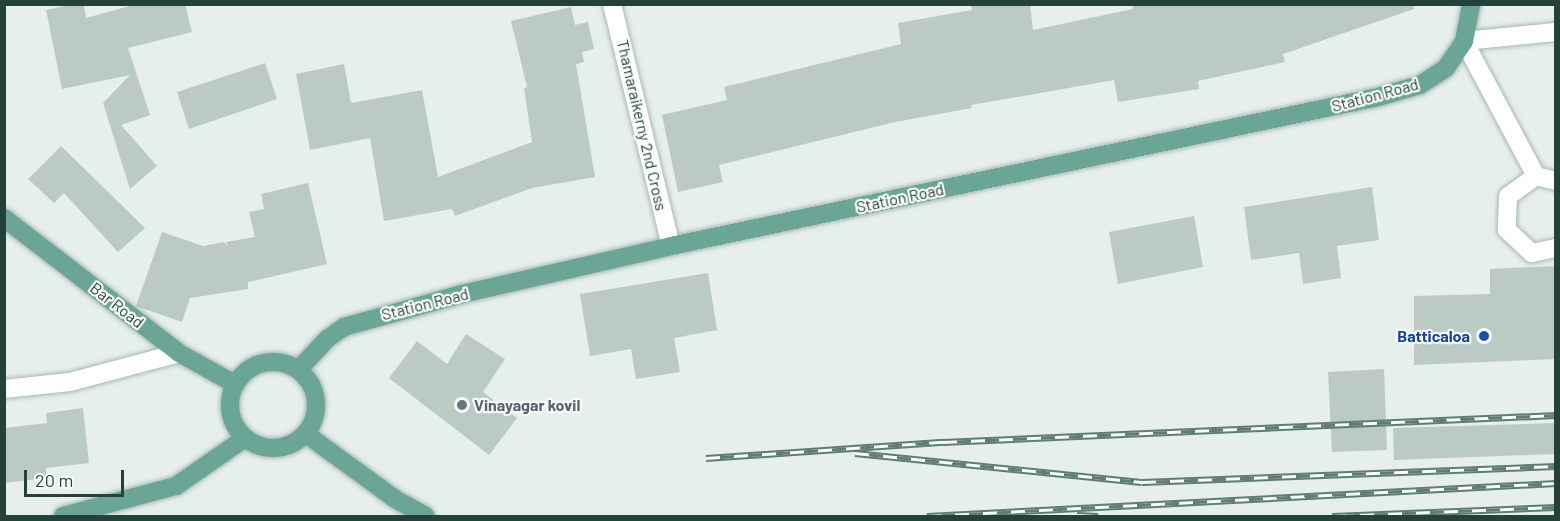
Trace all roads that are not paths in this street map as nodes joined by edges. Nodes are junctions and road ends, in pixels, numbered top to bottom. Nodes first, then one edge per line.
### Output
1 (612, 4) edge
2 (1471, 4) edge
3 (1556, 32) edge
4 (1464, 41) junction
5 (1536, 176) junction
6 (1556, 181) edge
7 (4, 218) edge
8 (671, 246) junction
9 (1556, 248) edge
10 (179, 353) junction
11 (299, 369) junction
12 (235, 384) junction
13 (4, 389) edge
14 (306, 434) junction
15 (245, 438) junction
16 (63, 516) edge
17 (426, 516) edge

1 - 8 street, Thamaraikerny 2nd Cross
2 - 4 main road, Station Road
3 - 4 street
4 - 5 street
4 - 8 main road, Station Road
5 - 6 street
5 - 9 street
7 - 10 main road, Bar Road
8 - 11 main road, Station Road
10 - 12 main road, Bar Road
10 - 13 street
11 - 12 main road
11 - 14 main road
12 - 15 main road
14 - 15 main road
14 - 17 main road
15 - 16 main road

